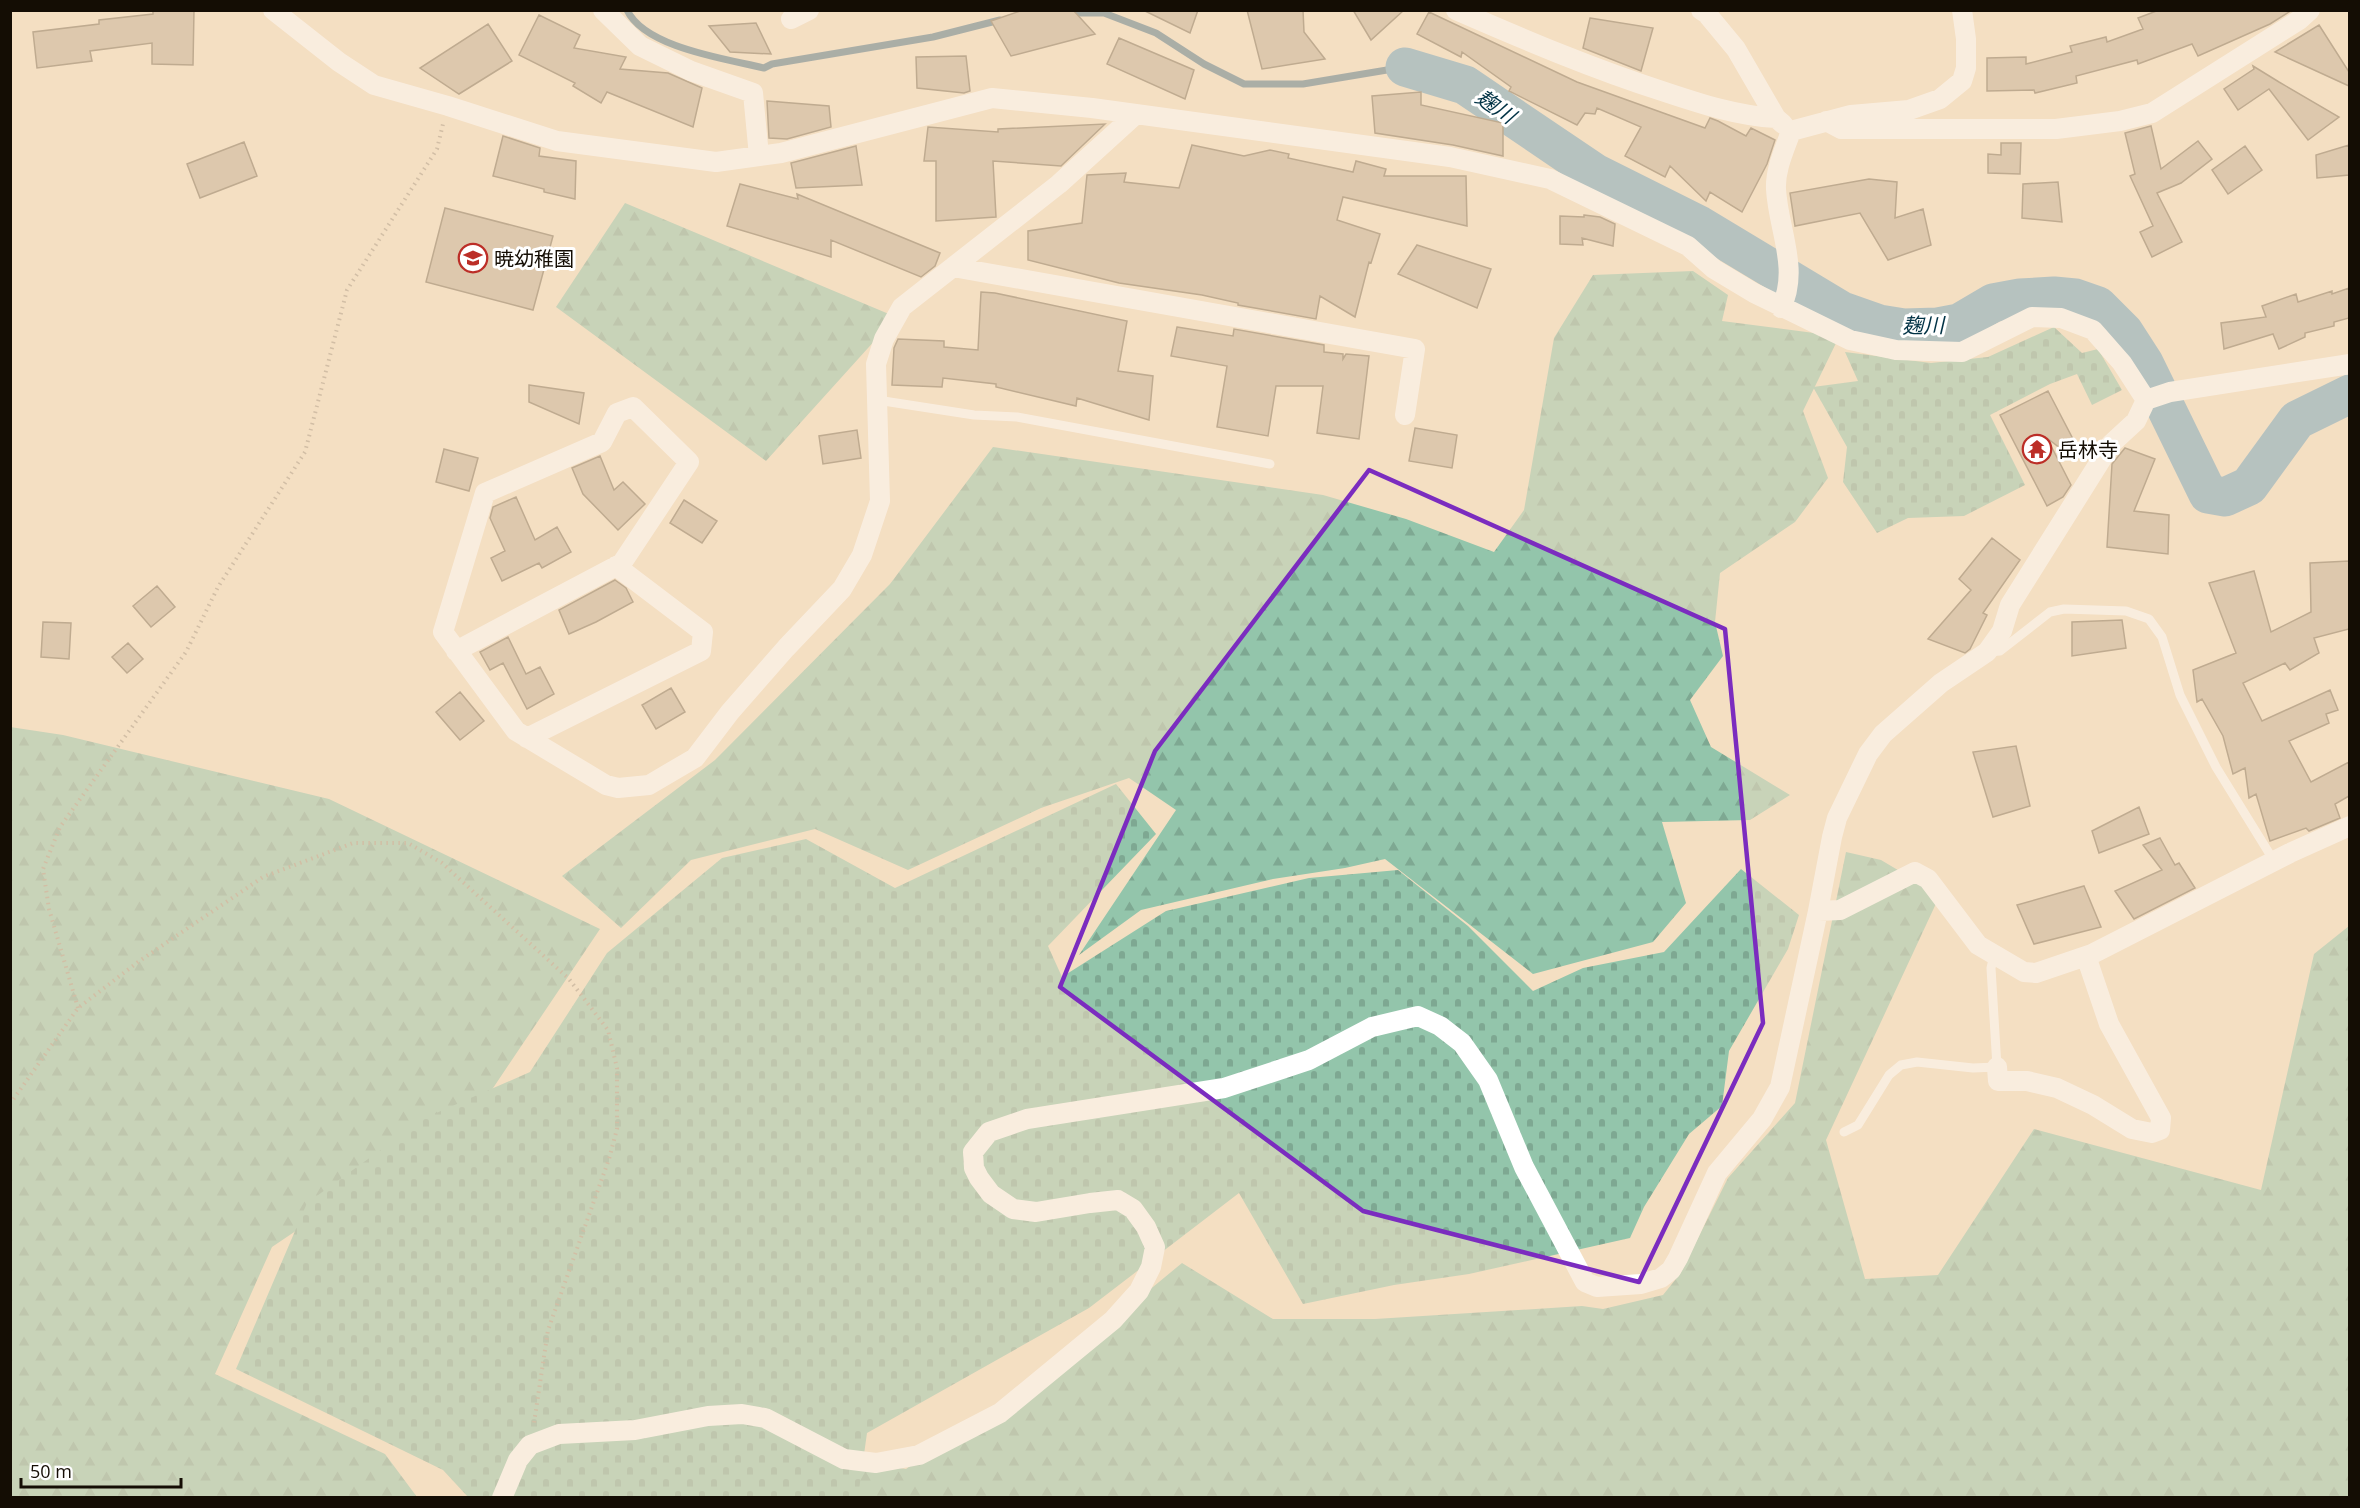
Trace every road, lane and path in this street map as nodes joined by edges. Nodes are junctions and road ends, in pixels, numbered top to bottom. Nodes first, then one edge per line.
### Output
1 (273, 10) edge
2 (603, 10) edge
3 (809, 10) edge
4 (1456, 10) edge
5 (1701, 10) edge
6 (1962, 10) edge
7 (2310, 10) edge
8 (791, 19) dead end
9 (448, 106) junction
10 (1136, 114) junction
11 (1776, 118) junction
12 (1826, 121) junction
13 (1791, 130) junction
14 (759, 156) junction
15 (953, 267) junction
16 (1784, 303) junction
17 (2349, 364) edge
18 (2148, 399) junction
19 (877, 400) junction
20 (1406, 415) dead end
21 (1270, 464) dead end
22 (616, 566) junction
23 (456, 651) junction
24 (1987, 652) junction
25 (527, 738) junction
26 (2349, 826) edge
27 (2274, 861) junction
28 (1818, 911) junction
29 (1994, 955) junction
30 (2086, 956) junction
31 (78, 1008) junction
32 (1997, 1067) junction
33 (10, 1104) edge
34 (1844, 1132) dead end
35 (530, 1445) junction
36 (502, 1497) edge

1 - 9 street
2 - 14 street
3 - 8 street
4 - 11 street
5 - 11 street
6 - 12 street
7 - 12 street
9 - 14 street
9 - 31 path
10 - 14 street
10 - 15 street
10 - 16 street
11 - 13 street
12 - 13 street
13 - 16 street
15 - 19 street
15 - 20 street
16 - 18 street
17 - 18 street
18 - 24 street
19 - 21 lane
19 - 25 street
22 - 23 street
22 - 23 street
22 - 25 street
23 - 25 street
24 - 27 lane
24 - 28 street
26 - 27 street
27 - 30 street
28 - 29 street
28 - 35 street
29 - 30 street
29 - 32 lane
30 - 32 street
31 - 33 path
31 - 35 path
32 - 34 lane
35 - 36 street

